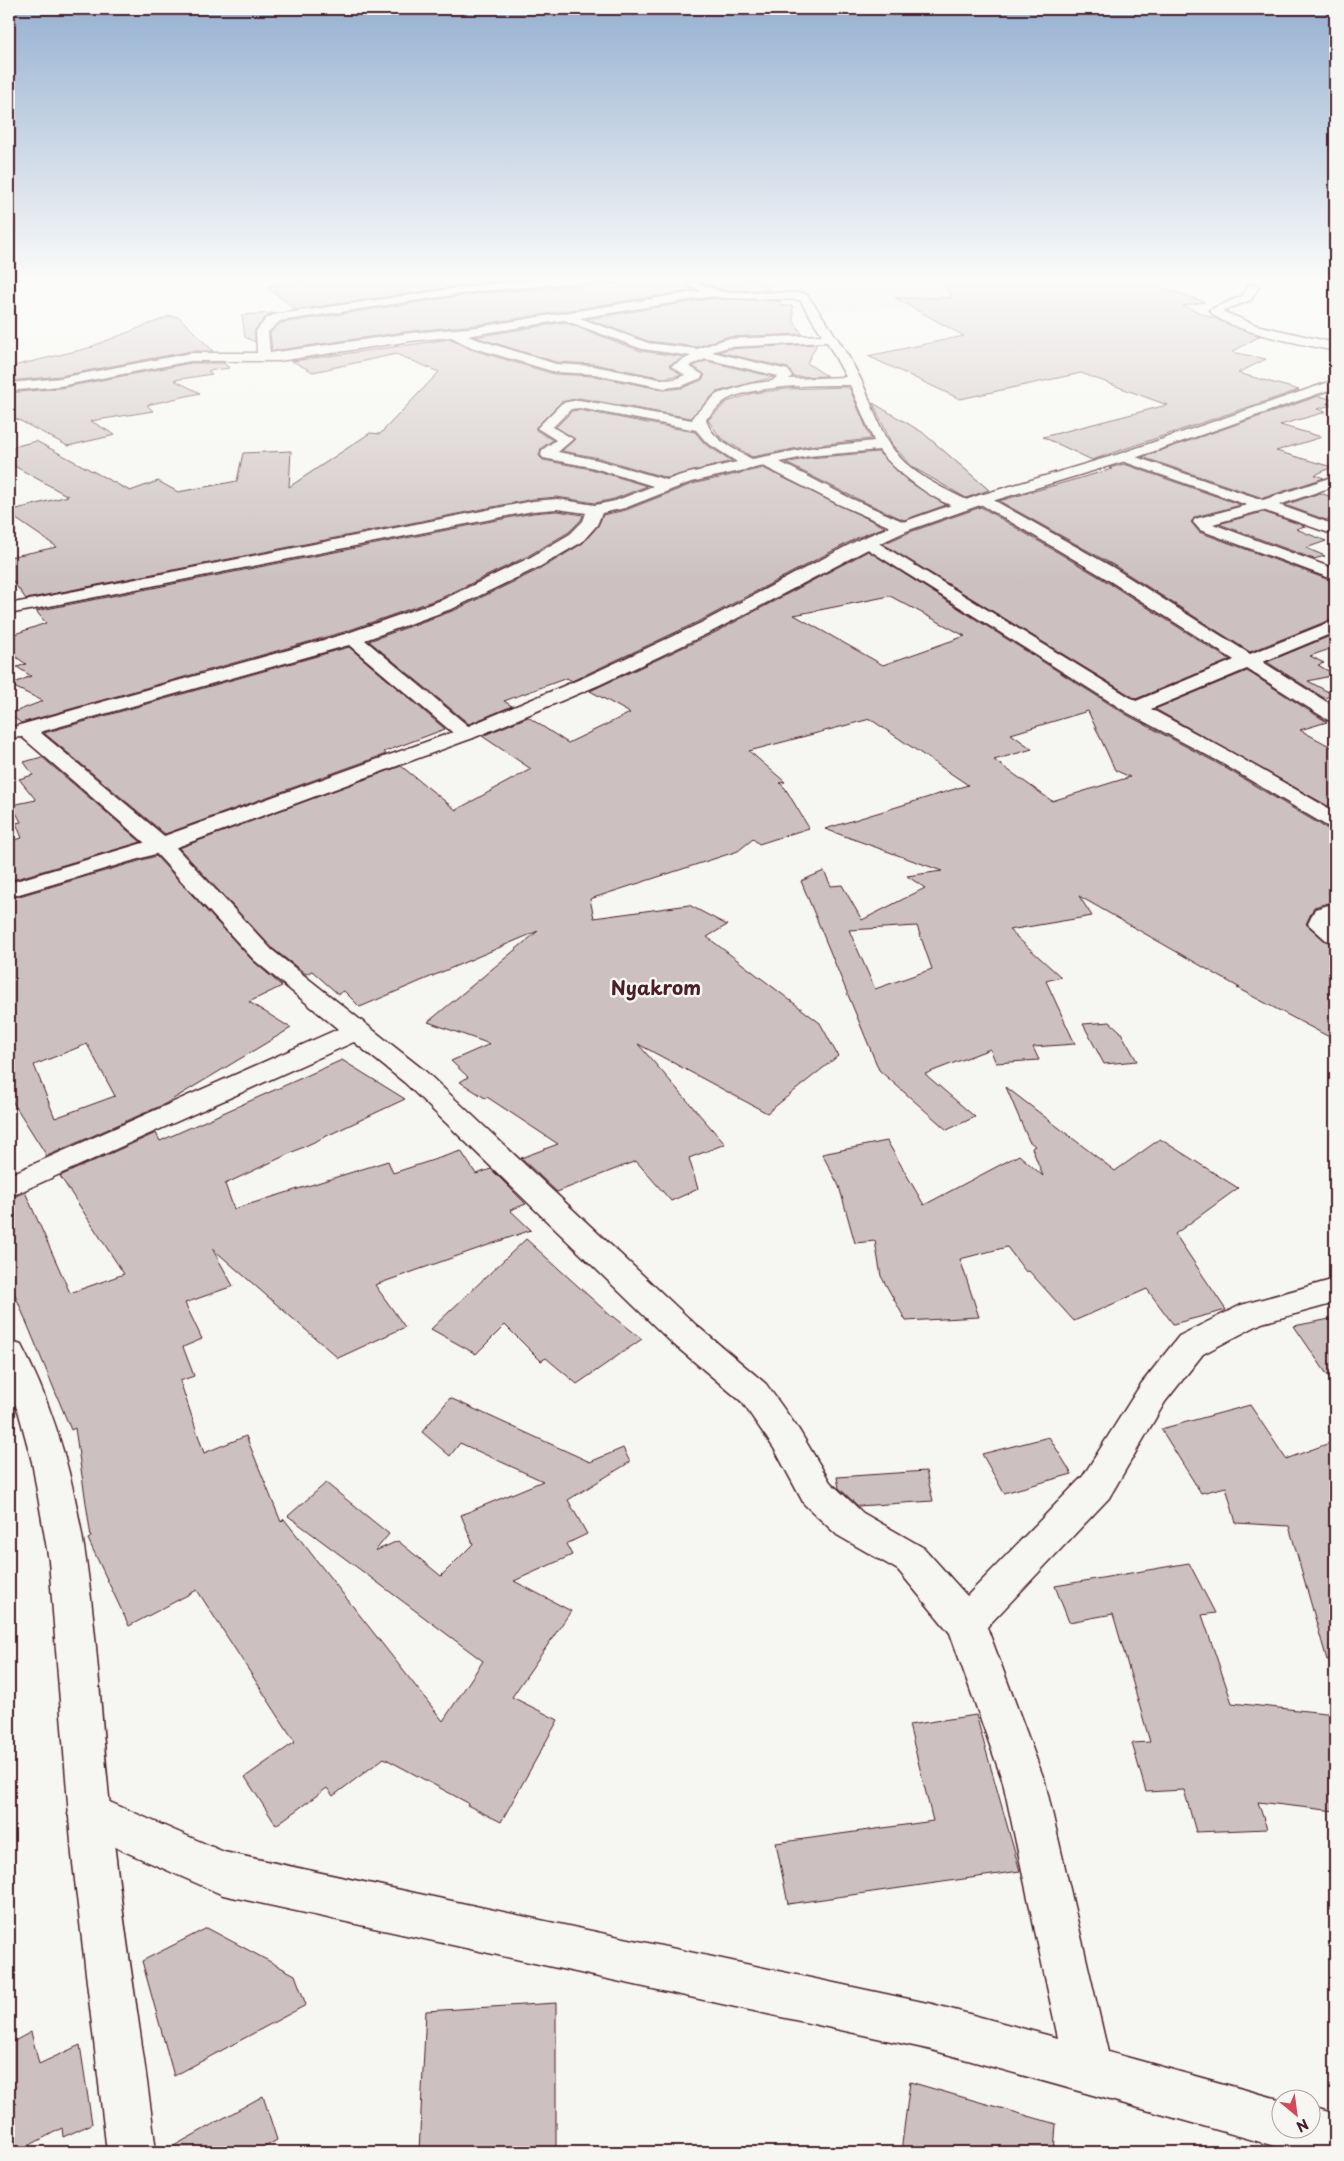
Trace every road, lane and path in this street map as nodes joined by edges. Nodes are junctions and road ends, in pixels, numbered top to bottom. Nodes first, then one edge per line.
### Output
1 (71, 380) edge
2 (643, 380) edge
3 (684, 380) edge
4 (781, 380) edge
5 (855, 381) joint
6 (1335, 384) edge
7 (774, 386) junction
8 (9, 387) edge
9 (700, 426) junction
10 (882, 445) junction
11 (1124, 457) junction
12 (758, 462) junction
13 (1335, 481) edge
14 (666, 485) junction
15 (983, 499) junction
16 (1264, 505) junction
17 (966, 506) junction
18 (595, 510) junction
19 (903, 527) junction
20 (1335, 530) edge
21 (866, 543) junction
22 (1335, 576) edge
23 (9, 609) edge
24 (1335, 625) edge
25 (352, 638) junction
26 (1249, 661) junction
27 (1135, 709) junction
28 (1335, 716) edge
29 (17, 732) edge
30 (466, 734) junction
31 (1335, 822) edge
32 (161, 845) junction
33 (9, 890) edge
34 (1335, 910) edge
35 (1335, 935) edge
36 (358, 1030) junction
37 (9, 1187) edge
38 (1335, 1291) edge
39 (9, 1354) edge
40 (966, 1623) junction
41 (90, 1814) junction
42 (1088, 2070) junction
43 (1272, 2121) edge
44 (1322, 2134) edge
45 (1335, 2138) edge
46 (132, 2152) edge

1 - 8 street
2 - 3 street
4 - 7 street
5 - 7 street
5 - 10 street
6 - 11 street
7 - 9 street
9 - 12 street
9 - 14 street
10 - 12 street
10 - 17 street
11 - 15 street
11 - 16 street
12 - 14 street
12 - 19 street
13 - 16 street
14 - 18 street
15 - 17 street
15 - 26 street
16 - 20 street
16 - 22 street
17 - 19 street
18 - 23 street
18 - 25 street
19 - 21 street
21 - 27 street
21 - 30 street
24 - 26 street
25 - 29 street
25 - 30 street
26 - 27 street
26 - 28 street
27 - 31 street
29 - 32 street
30 - 32 street
32 - 33 street
32 - 36 street
34 - 35 street
36 - 37 street
36 - 40 street
38 - 40 street
39 - 41 street
40 - 42 street
41 - 42 street
41 - 46 street
42 - 43 street
44 - 45 street

